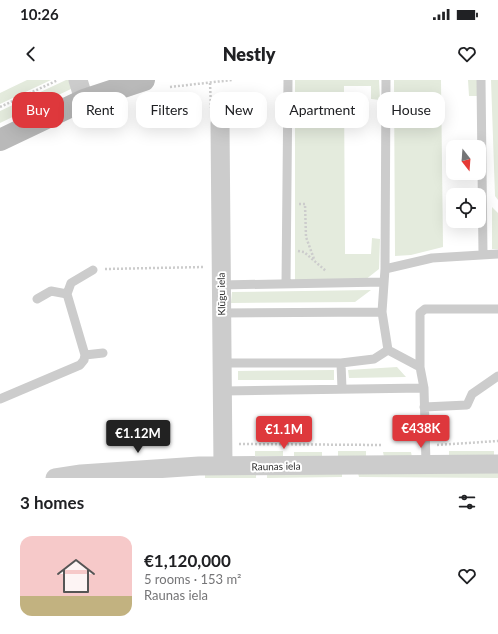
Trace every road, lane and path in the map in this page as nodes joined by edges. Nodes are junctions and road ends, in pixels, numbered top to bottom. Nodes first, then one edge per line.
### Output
1 (58, 80) edge
2 (144, 80) edge
3 (232, 80) edge
4 (288, 80) edge
5 (386, 80) edge
6 (481, 80) edge
7 (210, 83) junction
8 (170, 87) dead end
9 (81, 90) edge
10 (210, 92) edge
11 (0, 107) edge
12 (220, 128) edge
13 (0, 140) edge
14 (306, 220) dead end
15 (286, 249) junction
16 (483, 254) junction
17 (498, 254) edge
18 (314, 259) junction
19 (208, 267) dead end
20 (385, 269) junction
21 (93, 270) joint
22 (383, 282) junction
23 (340, 283) junction
24 (286, 284) junction
25 (221, 285) junction
26 (67, 294) junction
27 (37, 299) dead end
28 (498, 309) edge
29 (382, 312) junction
30 (222, 313) junction
31 (388, 350) junction
32 (103, 353) dead end
33 (84, 355) junction
34 (222, 363) junction
35 (341, 363) junction
36 (420, 367) junction
37 (498, 376) edge
38 (424, 388) junction
39 (342, 389) junction
40 (223, 391) junction
41 (0, 399) edge
42 (424, 407) junction
43 (498, 441) edge
44 (223, 444) junction
45 (383, 446) dead end
46 (425, 446) junction
47 (426, 464) junction
48 (498, 464) edge
49 (223, 466) junction
50 (259, 472) edge
51 (145, 473) edge
52 (81, 476) edge
53 (55, 478) edge

1 - 11 path
2 - 9 street
3 - 7 path
4 - 15 lane
5 - 20 lane
6 - 16 lane
7 - 8 path
7 - 10 path
9 - 13 street
12 - 25 street, Klūgu iela
14 - 18 path
15 - 18 path
15 - 24 lane
16 - 17 lane
16 - 20 lane
18 - 23 path
19 - 21 path
20 - 22 lane
21 - 26 lane
22 - 23 lane
22 - 29 lane
23 - 24 lane
24 - 25 lane
25 - 30 street, Klūgu iela
26 - 27 lane
26 - 33 lane
28 - 36 lane
29 - 30 lane
29 - 31 lane
30 - 34 street, Klūgu iela
31 - 35 lane
31 - 36 lane
32 - 33 lane
33 - 41 lane
34 - 35 lane
34 - 40 street, Klūgu iela
35 - 39 lane
36 - 38 lane
37 - 42 lane
38 - 39 lane
38 - 42 lane
39 - 40 lane
40 - 44 street, Klūgu iela
42 - 46 lane
43 - 46 path
44 - 45 path
44 - 49 street, Klūgu iela
46 - 47 lane
47 - 48 street, Raunas iela
47 - 50 street, Raunas iela
49 - 50 street, Raunas iela
49 - 51 street, Raunas iela
51 - 52 street, Raunas iela
52 - 53 street, Raunas iela

